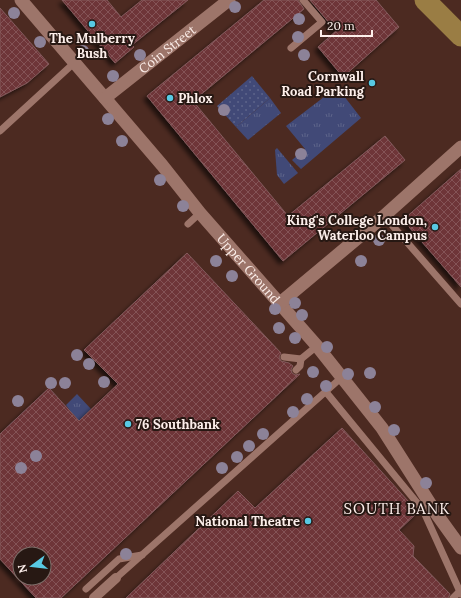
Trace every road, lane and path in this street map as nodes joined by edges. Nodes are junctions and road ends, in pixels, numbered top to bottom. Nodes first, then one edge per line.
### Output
1 (21, 0) edge
2 (230, 0) edge
3 (303, 0) edge
4 (425, 0) edge
5 (461, 36) edge
6 (291, 48) dead end
7 (74, 63) junction
8 (105, 98) junction
9 (0, 131) edge
10 (461, 147) edge
11 (200, 213) junction
12 (384, 216) junction
13 (188, 224) dead end
14 (280, 303) junction
15 (461, 304) edge
16 (317, 346) junction
17 (284, 357) dead end
18 (301, 359) junction
19 (296, 370) dead end
20 (342, 377) junction
21 (326, 392) junction
22 (461, 548) edge
23 (142, 555) junction
24 (116, 578) joint
25 (86, 589) dead end
26 (460, 592) edge
27 (94, 598) edge
28 (453, 598) edge

1 - 7 street, Upper Ground
2 - 8 street, Coin Street
3 - 6 lane
4 - 5 main road
7 - 8 street, Upper Ground
7 - 9 lane
8 - 11 street, Upper Ground
10 - 12 street
11 - 13 lane
11 - 14 street, Upper Ground
12 - 14 street
12 - 15 lane
14 - 16 street, Upper Ground
16 - 18 lane
16 - 20 street, Upper Ground
17 - 18 lane
18 - 19 lane
20 - 21 lane
20 - 22 street, Upper Ground
21 - 23 lane
21 - 26 lane
23 - 24 lane
23 - 25 lane
24 - 27 street
26 - 28 lane

